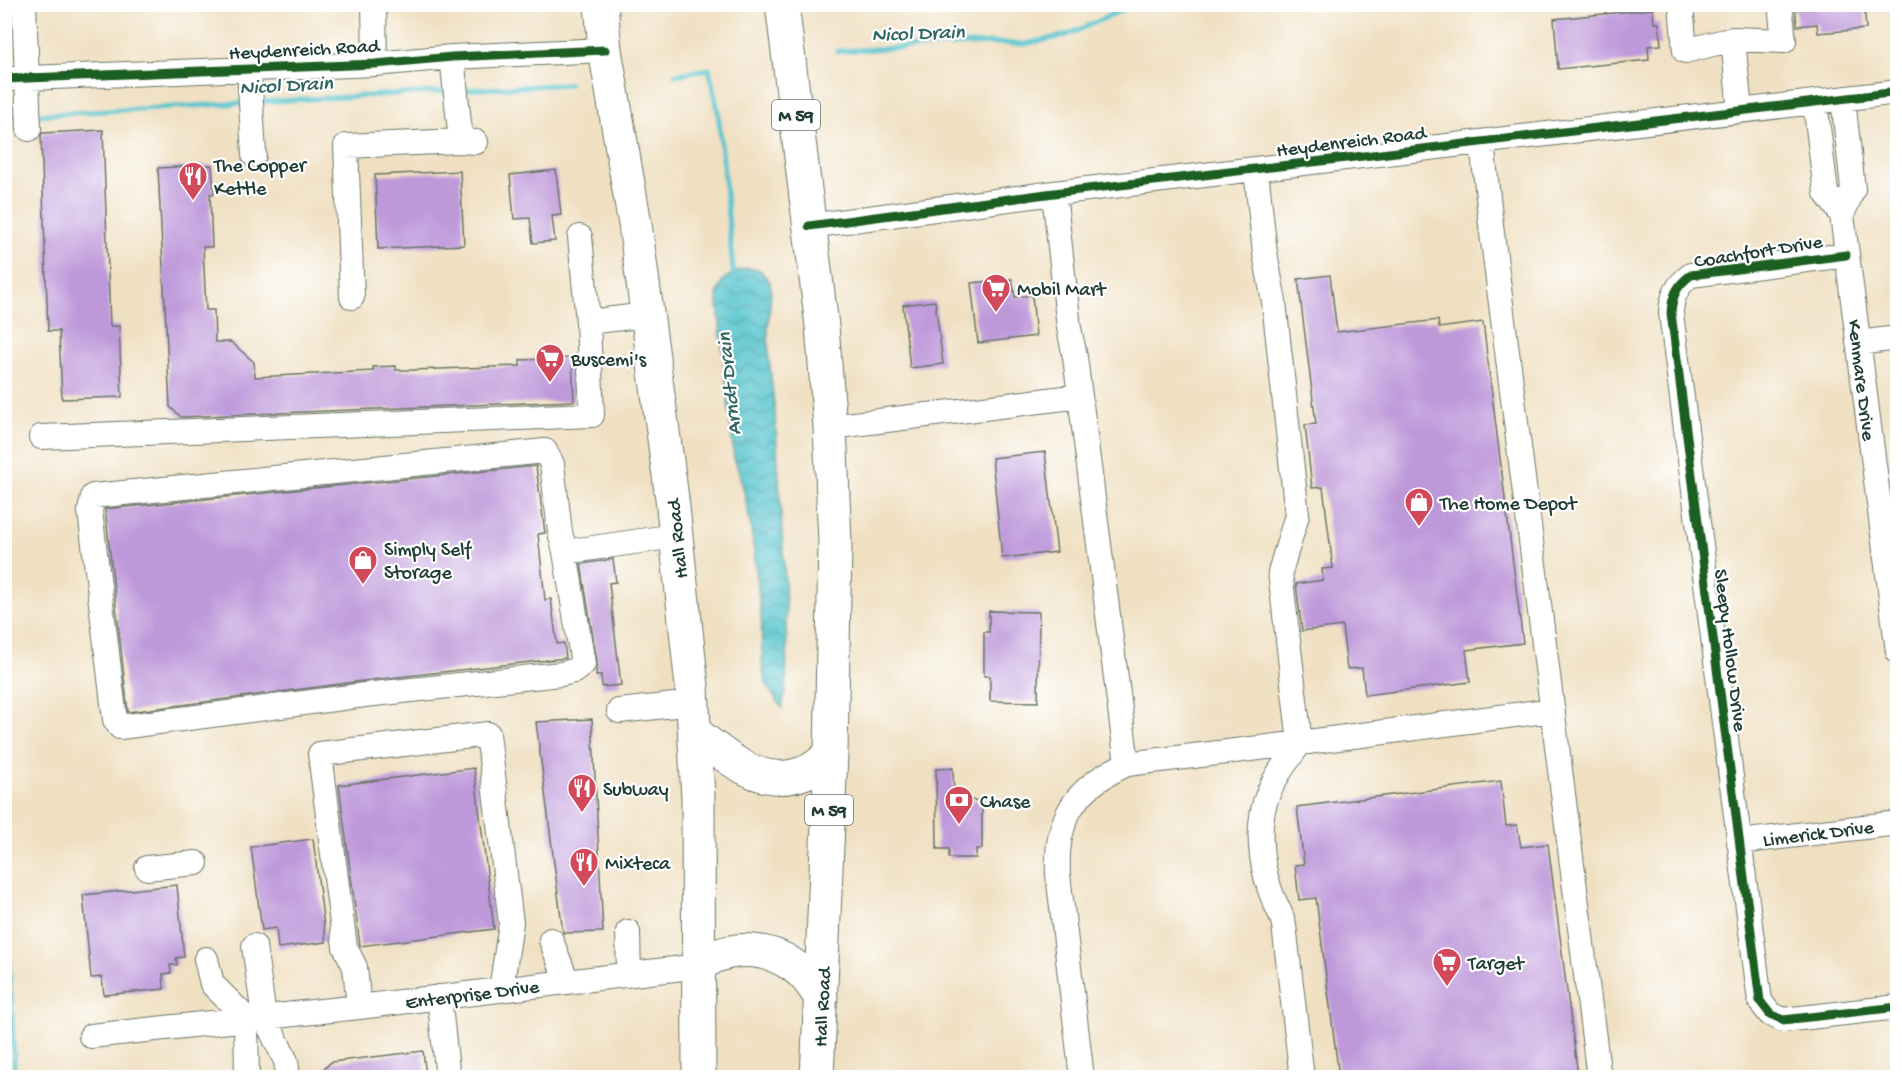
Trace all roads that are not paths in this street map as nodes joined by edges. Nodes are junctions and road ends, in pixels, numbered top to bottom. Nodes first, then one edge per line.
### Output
1 (24, 4) edge
2 (374, 4) edge
3 (601, 4) edge
4 (782, 4) edge
5 (1681, 4) edge
6 (1780, 4) edge
7 (1733, 39) junction
8 (605, 50) junction
9 (452, 57) junction
10 (375, 64) junction
11 (249, 69) junction
12 (16, 79) edge
13 (1898, 92) edge
14 (1843, 99) junction
15 (1815, 102) junction
16 (1740, 111) junction
17 (29, 129) dead end
18 (1482, 142) junction
19 (254, 155) dead end
20 (1256, 170) junction
21 (1054, 193) junction
22 (1842, 215) junction
23 (809, 226) junction
24 (580, 237) dead end
25 (1846, 255) junction
26 (1678, 287) joint
27 (352, 297) dead end
28 (646, 315) junction
29 (588, 322) junction
30 (1898, 338) edge
31 (1858, 343) junction
32 (1080, 396) junction
33 (830, 427) junction
34 (41, 437) dead end
35 (675, 536) junction
36 (565, 552) junction
37 (1898, 652) edge
38 (1553, 710) junction
39 (619, 711) dead end
40 (694, 718) junction
41 (1300, 742) junction
42 (831, 754) junction
43 (1127, 764) junction
44 (1898, 823) edge
45 (1739, 842) junction
46 (196, 863) dead end
47 (147, 868) dead end
48 (628, 932) dead end
49 (551, 940) dead end
50 (254, 946) dead end
51 (206, 959) dead end
52 (699, 966) junction
53 (628, 974) junction
54 (567, 982) junction
55 (501, 990) junction
56 (439, 997) junction
57 (821, 998) junction
58 (359, 1007) junction
59 (1898, 1007) edge
60 (255, 1017) junction
61 (92, 1036) dead end
62 (248, 1077) edge
63 (288, 1077) edge
64 (448, 1077) edge
65 (699, 1077) edge
66 (817, 1077) edge
67 (1082, 1077) edge
68 (1302, 1077) edge
69 (1599, 1077) edge

1 - 12 street
2 - 10 street
3 - 8 highway, Hall Road
4 - 23 highway, Hall Road / M 59
5 - 7 street
6 - 7 street
7 - 16 street
8 - 9 street, Heydenreich Road
8 - 28 highway, Hall Road
9 - 10 street, Heydenreich Road
9 - 27 street
10 - 11 street, Heydenreich Road
11 - 12 street, Heydenreich Road
11 - 19 street
12 - 17 street
13 - 14 street, Heydenreich Road
14 - 15 street, Heydenreich Road
14 - 22 street, Kenmare Drive
15 - 16 street, Heydenreich Road
15 - 22 street, Kenmare Drive
16 - 18 street, Heydenreich Road
18 - 20 street, Heydenreich Road
18 - 38 street
20 - 21 street, Heydenreich Road
20 - 41 street
21 - 23 street, Heydenreich Road
21 - 32 street
22 - 25 street, Kenmare Drive
23 - 33 highway, Hall Road / M 59
24 - 29 street
25 - 26 street, Coachfort Drive
25 - 31 street, Kenmare Drive
26 - 45 street, Sleepy Hollow Drive
28 - 29 street
28 - 35 highway, Hall Road
29 - 34 street
30 - 31 street
31 - 37 street, Kenmare Drive
32 - 33 street
32 - 43 street
33 - 42 highway, Hall Road / M 59
35 - 36 street
35 - 40 highway, Hall Road
36 - 36 street
38 - 41 street
38 - 69 street
39 - 40 street
40 - 42 highway
40 - 52 highway, Hall Road
41 - 43 street
41 - 68 street
42 - 57 highway, Hall Road / M 59
43 - 67 street
44 - 45 street, Limerick Drive
45 - 59 street, Sleepy Hollow Drive
46 - 47 street
48 - 53 street
49 - 54 street
50 - 60 street
51 - 60 street
52 - 53 street, Enterprise Drive
52 - 57 highway
52 - 65 highway, Hall Road
53 - 54 street, Enterprise Drive
54 - 55 street, Enterprise Drive
55 - 56 street, Enterprise Drive
55 - 58 street
56 - 58 street, Enterprise Drive
56 - 64 street
57 - 66 highway, Hall Road / M 59
58 - 60 street, Enterprise Drive
60 - 61 street, Enterprise Drive
60 - 62 street
60 - 63 street

